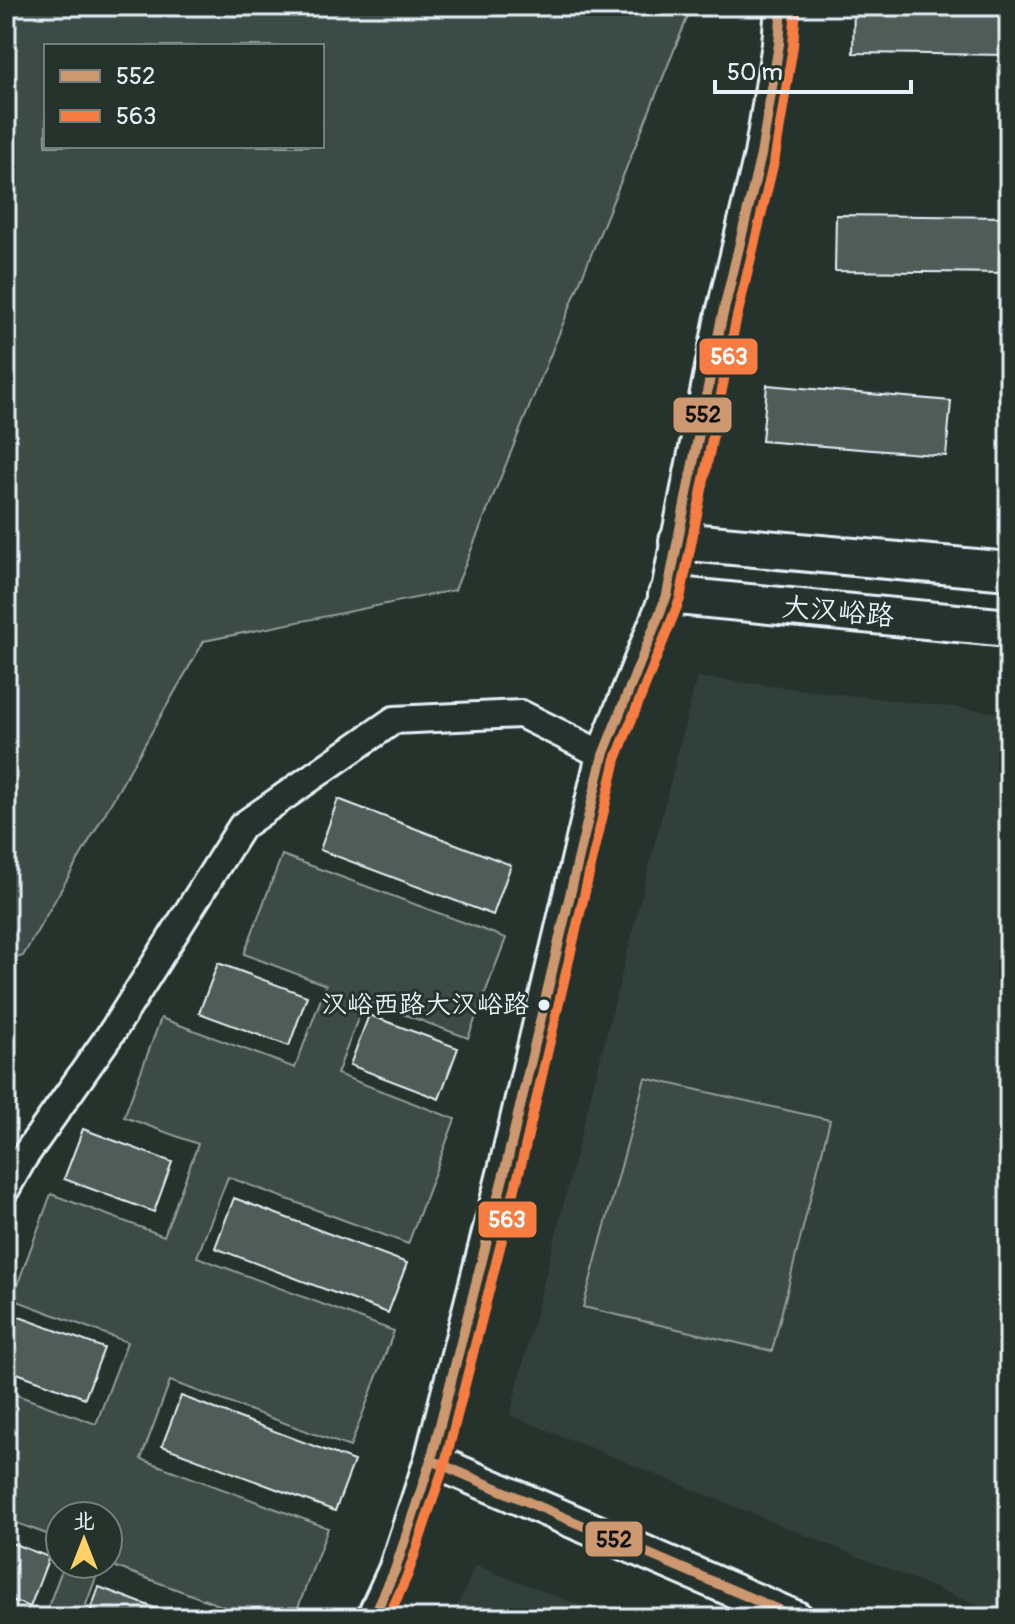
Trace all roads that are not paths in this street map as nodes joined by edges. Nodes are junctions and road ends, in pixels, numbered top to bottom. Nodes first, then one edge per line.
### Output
1 (782, 6) edge
2 (678, 541) junction
3 (1009, 571) edge
4 (667, 595) junction
5 (1009, 628) edge
6 (603, 755) junction
7 (6, 1189) edge
8 (431, 1460) junction
9 (373, 1618) edge
10 (797, 1618) edge

1 - 2 street
2 - 3 main road, 大汉峪路
2 - 4 street
4 - 5 main road, 大汉峪路
4 - 6 street
6 - 7 street
6 - 8 street
8 - 9 street
8 - 10 street

